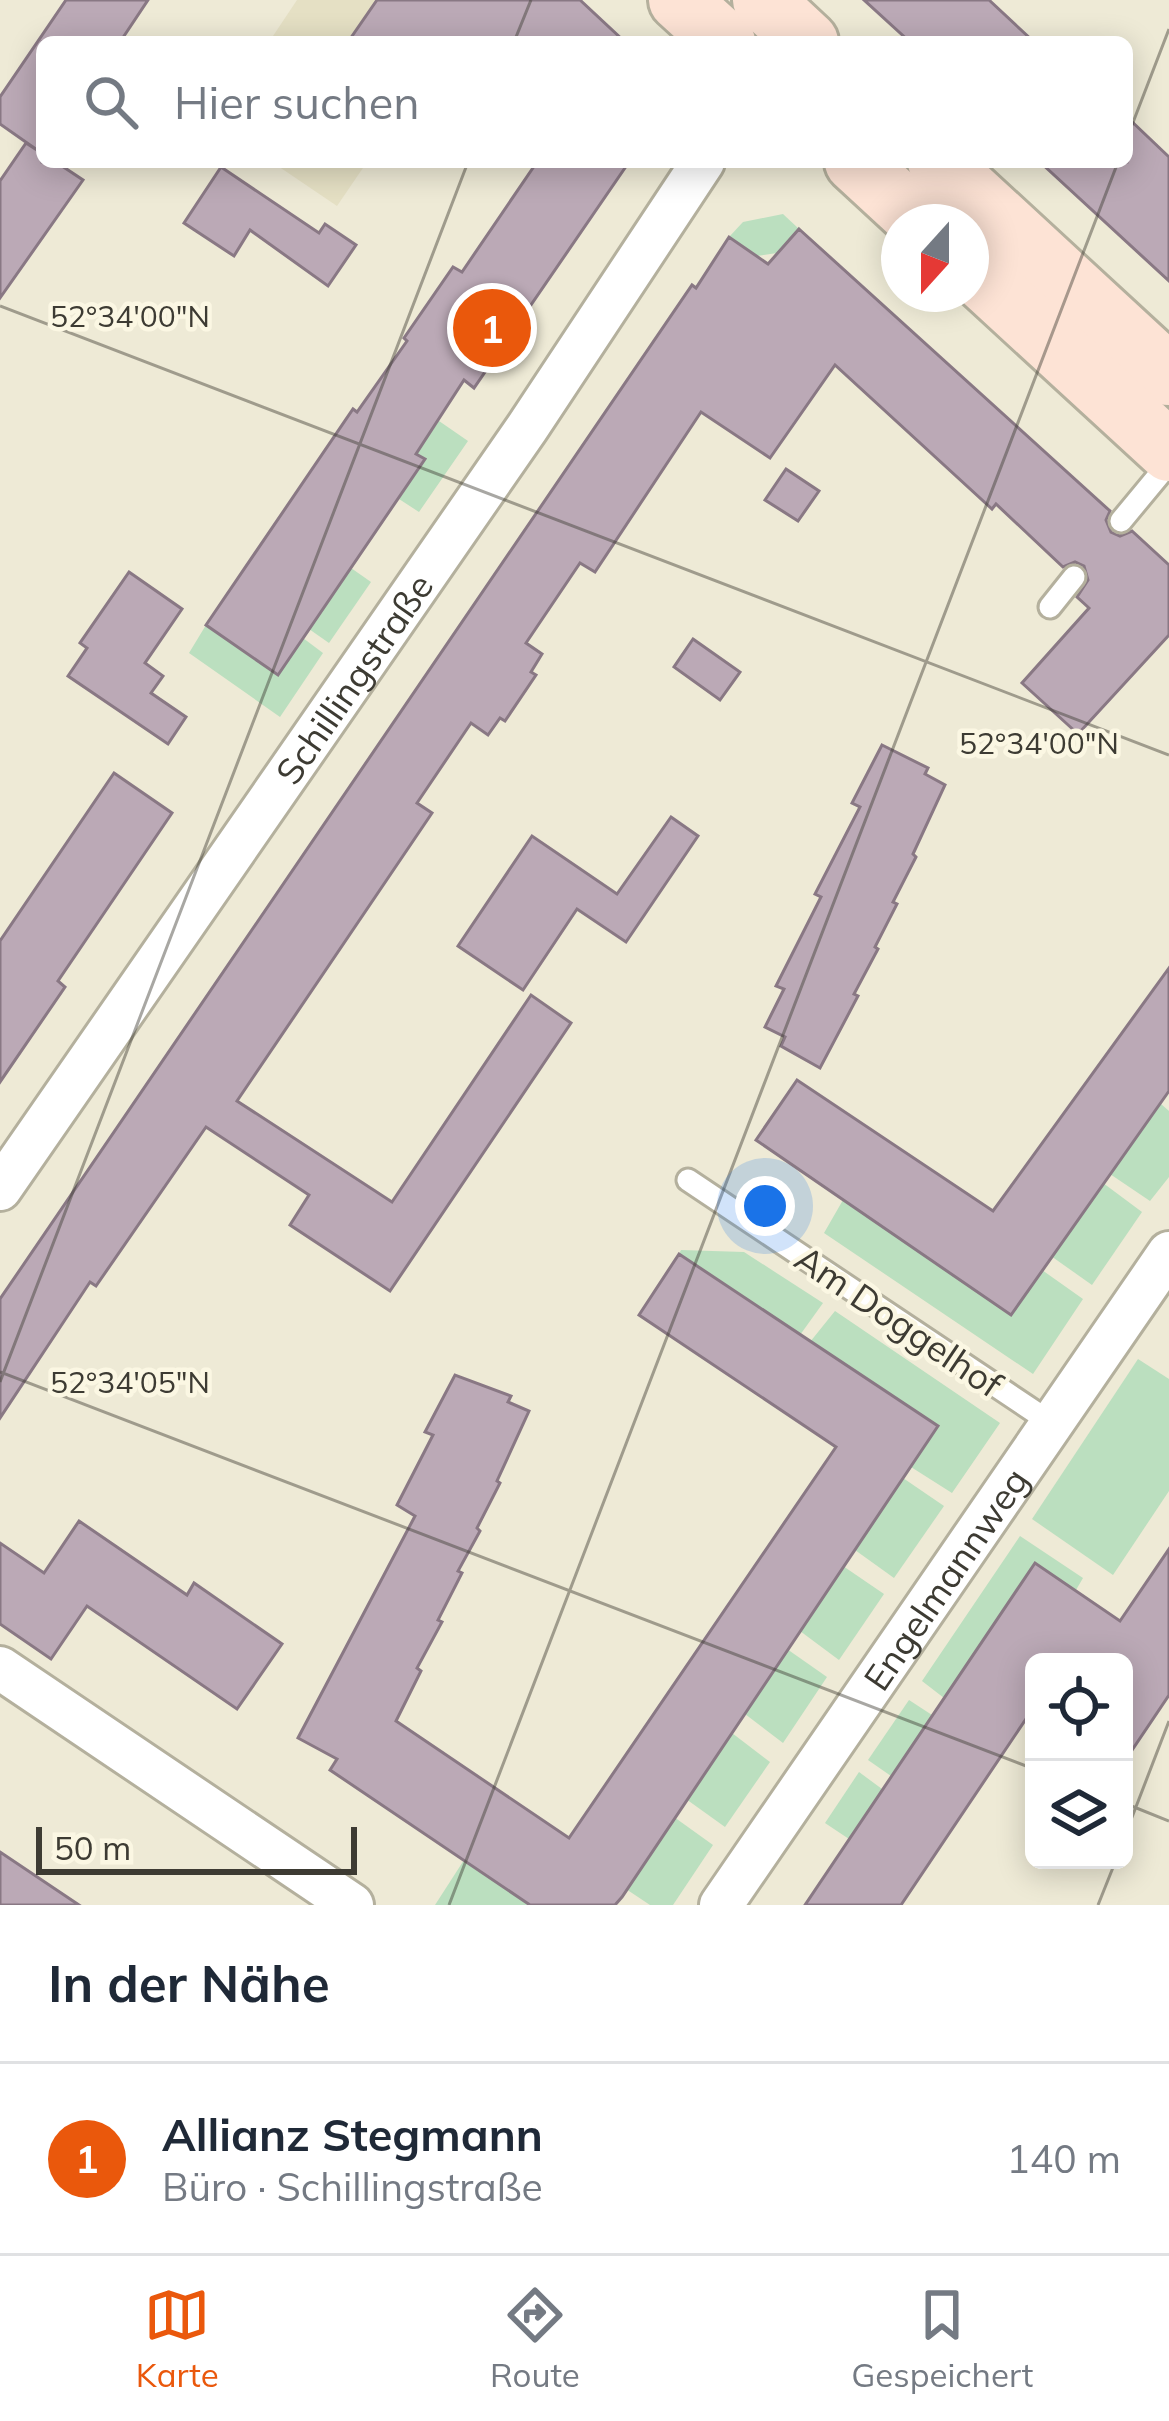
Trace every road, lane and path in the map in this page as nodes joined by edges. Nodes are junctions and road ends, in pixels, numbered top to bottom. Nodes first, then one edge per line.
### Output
1 (679, 0) edge
2 (718, 36) edge
3 (699, 168) edge
4 (862, 168) edge
5 (945, 168) edge
6 (900, 204) edge
7 (989, 286) edge
8 (1169, 375) edge
9 (1169, 451) edge
10 (1169, 463) edge
11 (1121, 521) dead end
12 (1074, 577) dead end
13 (1050, 607) dead end
14 (688, 1180) dead end
15 (0, 1189) edge
16 (1169, 1253) edge
17 (1050, 1422) junction
18 (0, 1668) edge
19 (352, 1905) edge
20 (721, 1905) edge

1 - 2 main road
3 - 15 street, Schillingstraße
4 - 6 main road
5 - 8 main road
7 - 9 main road
10 - 11 lane
12 - 13 lane
14 - 17 lane, Am Doggelhof
16 - 17 street, Engelmannweg
17 - 20 street, Engelmannweg
18 - 19 street

